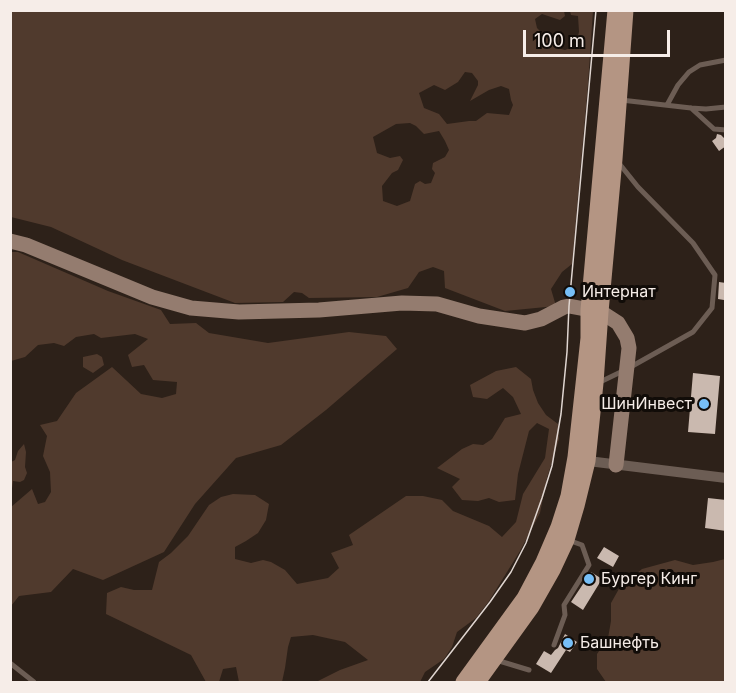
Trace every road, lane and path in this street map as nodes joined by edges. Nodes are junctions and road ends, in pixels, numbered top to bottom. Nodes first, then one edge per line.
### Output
1 (615, 10) edge
2 (626, 10) edge
3 (726, 60) edge
4 (620, 100) junction
5 (667, 105) junction
6 (726, 107) edge
7 (691, 108) junction
8 (726, 130) edge
9 (615, 159) junction
10 (10, 241) edge
11 (601, 313) junction
12 (627, 369) junction
13 (596, 383) junction
14 (588, 461) junction
15 (616, 465) junction
16 (726, 478) edge
17 (567, 540) junction
18 (554, 645) dead end
19 (495, 659) junction
20 (10, 663) edge
21 (529, 669) dead end
22 (34, 682) edge
23 (463, 682) edge
24 (478, 682) edge

1 - 11 main road
2 - 4 main road
3 - 5 lane
4 - 5 lane
4 - 9 main road
5 - 7 lane
6 - 7 lane
7 - 8 lane
9 - 11 main road
9 - 12 lane
10 - 11 street
11 - 12 street
11 - 13 main road
11 - 23 main road
12 - 13 lane
12 - 15 street
13 - 14 main road
14 - 15 street
14 - 17 main road
15 - 16 street
17 - 18 lane
17 - 19 main road
19 - 21 lane
19 - 24 main road
20 - 22 lane

